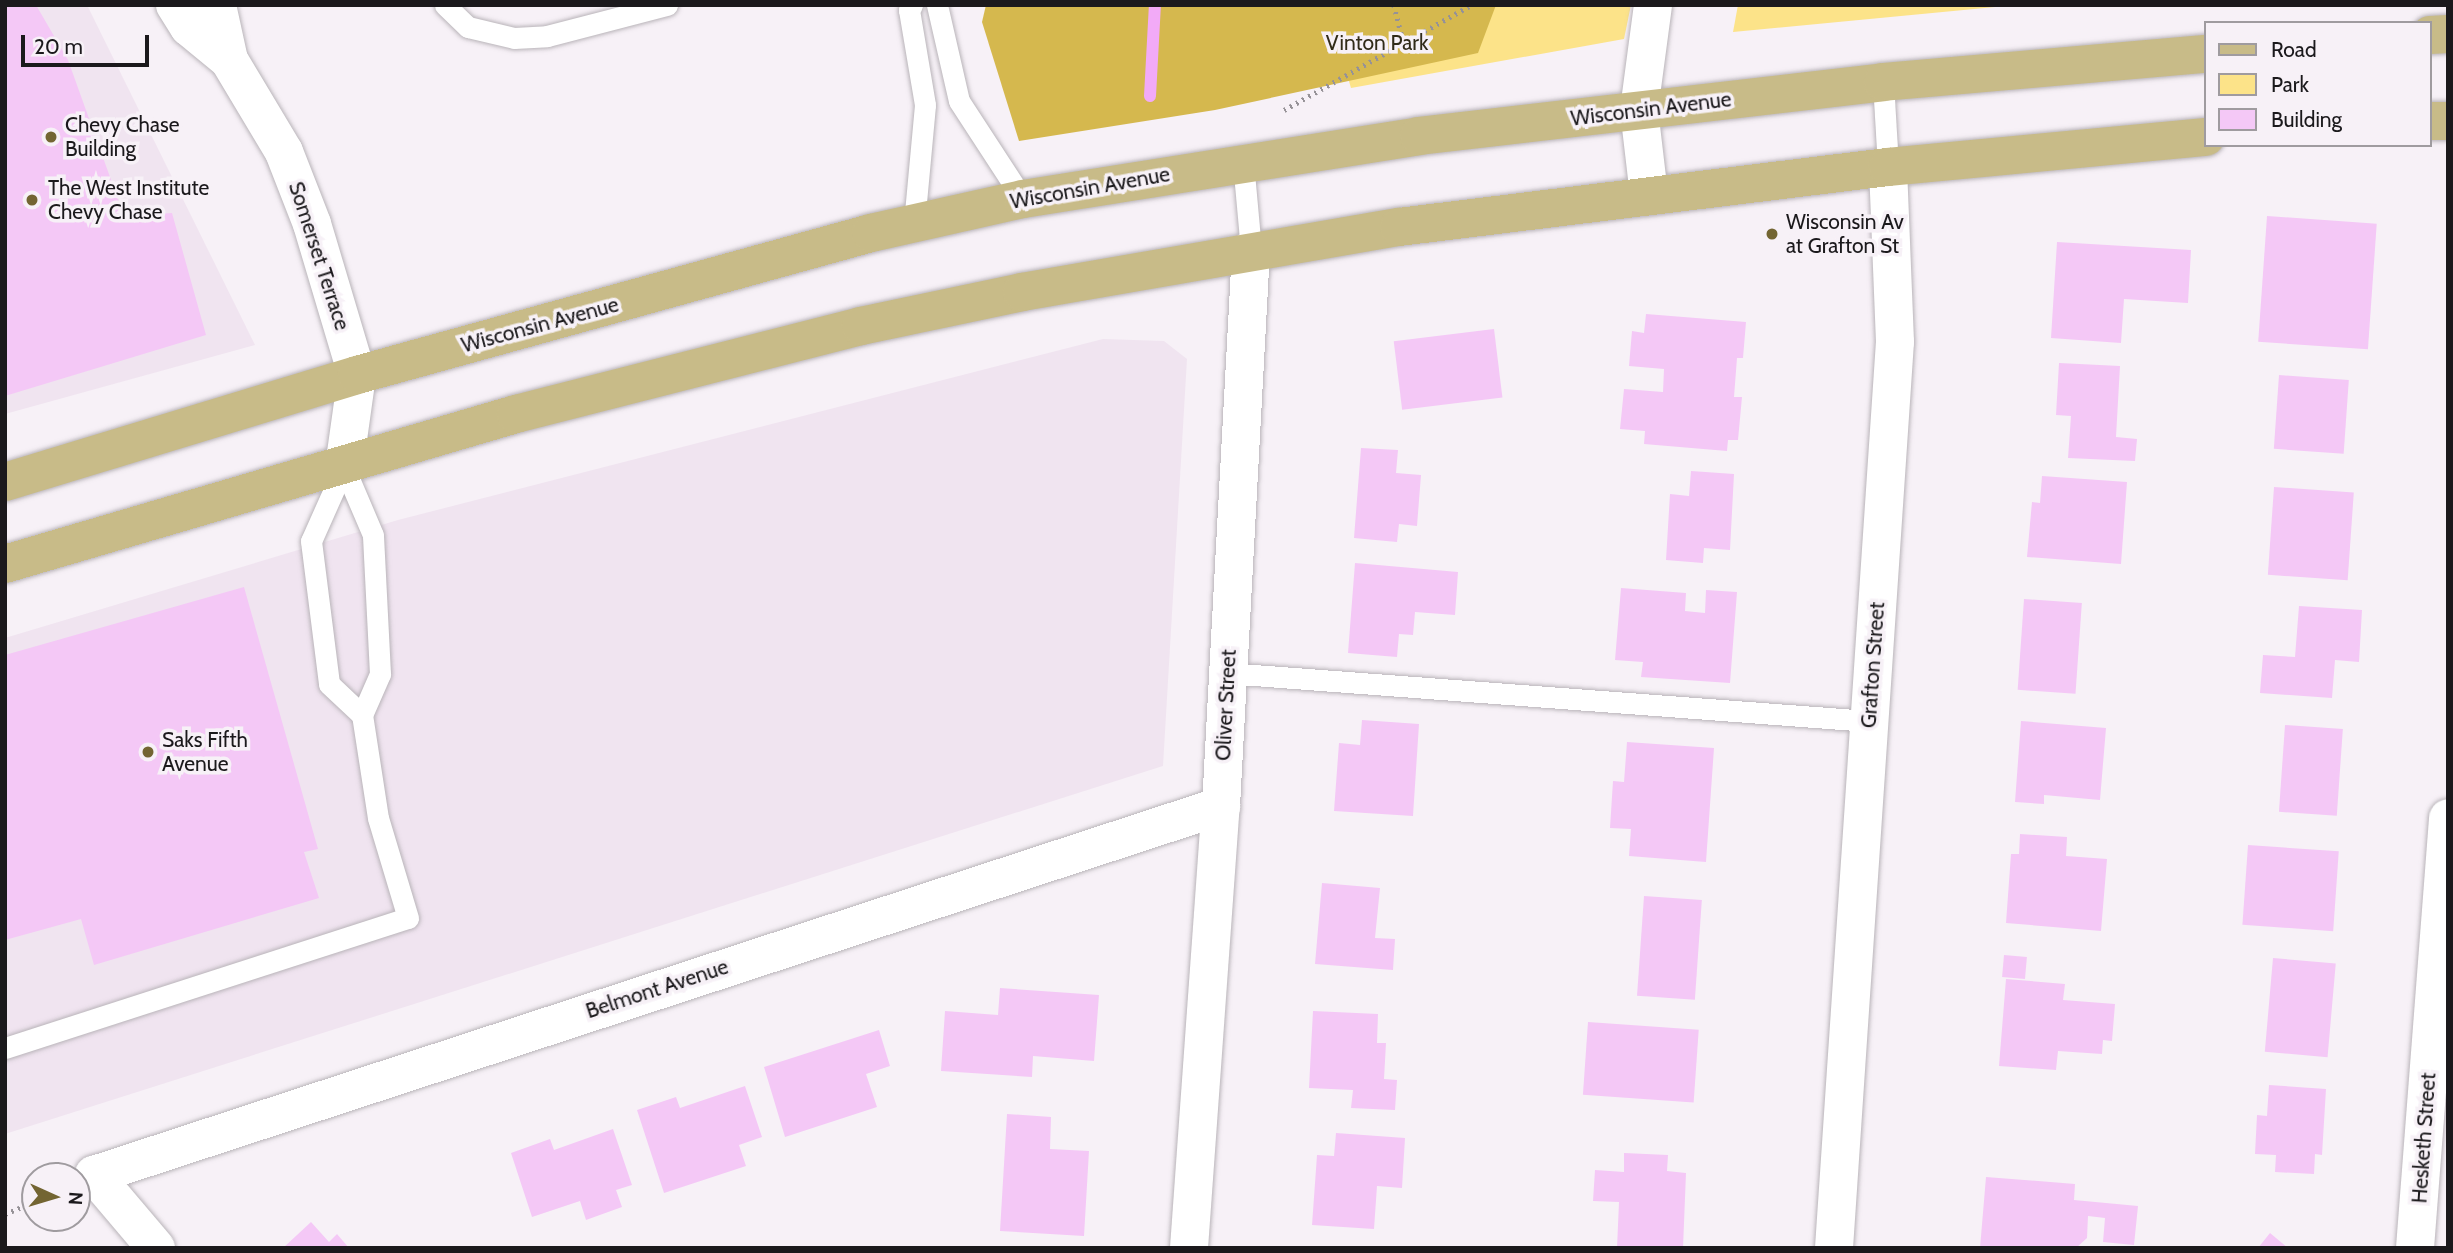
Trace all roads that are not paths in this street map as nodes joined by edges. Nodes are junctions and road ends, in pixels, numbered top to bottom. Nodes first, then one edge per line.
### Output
1 (174, 5) edge
2 (217, 5) edge
3 (445, 5) edge
4 (667, 5) edge
5 (912, 5) edge
6 (937, 5) edge
7 (1653, 5) edge
8 (2204, 54) edge
9 (229, 60) junction
10 (1883, 82) junction
11 (1639, 110) junction
12 (2204, 137) edge
13 (1243, 162) junction
14 (1888, 167) junction
15 (1649, 195) junction
16 (1023, 199) junction
17 (914, 224) junction
18 (1251, 250) junction
19 (356, 375) junction
20 (344, 467) junction
21 (5, 482) edge
22 (5, 564) edge
23 (1227, 673) junction
24 (362, 715) junction
25 (1869, 721) junction
26 (1221, 806) junction
27 (2448, 818) edge
28 (5, 1048) edge
29 (156, 1248) edge
30 (1189, 1248) edge
31 (1834, 1248) edge
32 (2415, 1248) edge

1 - 9 street, Somerset Terrace
2 - 9 street, Somerset Terrace
3 - 4 lane
5 - 17 lane
6 - 16 lane
7 - 11 street
8 - 10 main road, Wisconsin Avenue
9 - 19 street, Somerset Terrace
10 - 11 main road, Wisconsin Avenue
10 - 14 lane, Grafton Street
11 - 13 main road, Wisconsin Avenue
11 - 15 street
12 - 14 main road
13 - 16 main road, Wisconsin Avenue
13 - 18 lane, Oliver Street
14 - 15 main road
14 - 25 street, Grafton Street
15 - 18 main road
16 - 17 main road, Wisconsin Avenue
17 - 19 main road, Wisconsin Avenue
18 - 20 main road
18 - 23 street, Oliver Street
19 - 20 street, Somerset Terrace
19 - 21 main road, Wisconsin Avenue
20 - 22 main road
20 - 24 lane
20 - 24 lane
23 - 25 lane
23 - 26 street, Oliver Street
24 - 28 lane
25 - 31 street, Grafton Street
26 - 29 street, Belmont Avenue
26 - 30 street, Oliver Street
27 - 32 street, Hesketh Street

